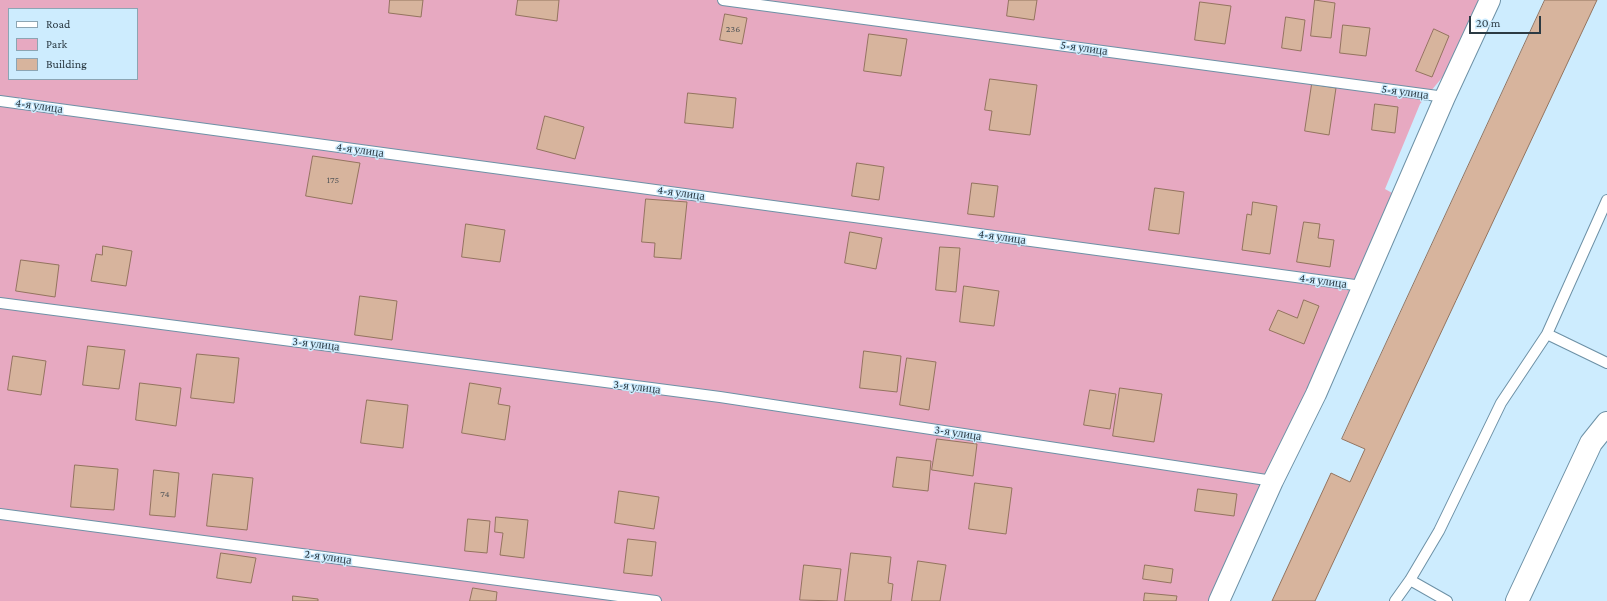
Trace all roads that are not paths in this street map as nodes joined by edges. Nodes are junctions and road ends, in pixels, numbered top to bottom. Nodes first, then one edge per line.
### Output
1 (723, 0) edge
2 (1490, 0) edge
3 (1444, 97) junction
4 (0, 101) edge
5 (1607, 200) edge
6 (1362, 286) junction
7 (0, 303) edge
8 (1547, 334) junction
9 (1607, 363) edge
10 (1607, 424) edge
11 (1273, 481) junction
12 (0, 514) edge
13 (1410, 580) junction
14 (656, 601) edge
15 (1219, 601) edge
16 (1395, 601) edge
17 (1447, 601) edge
18 (1517, 601) edge

1 - 3 lane, 5-я улица
2 - 3 street
3 - 6 street
4 - 6 lane, 4-я улица
5 - 8 lane
6 - 11 street
7 - 11 lane, 3-я улица
8 - 9 lane
8 - 13 lane
10 - 18 main road
11 - 15 street
12 - 14 lane, 2-я улица
13 - 16 lane
13 - 17 lane

